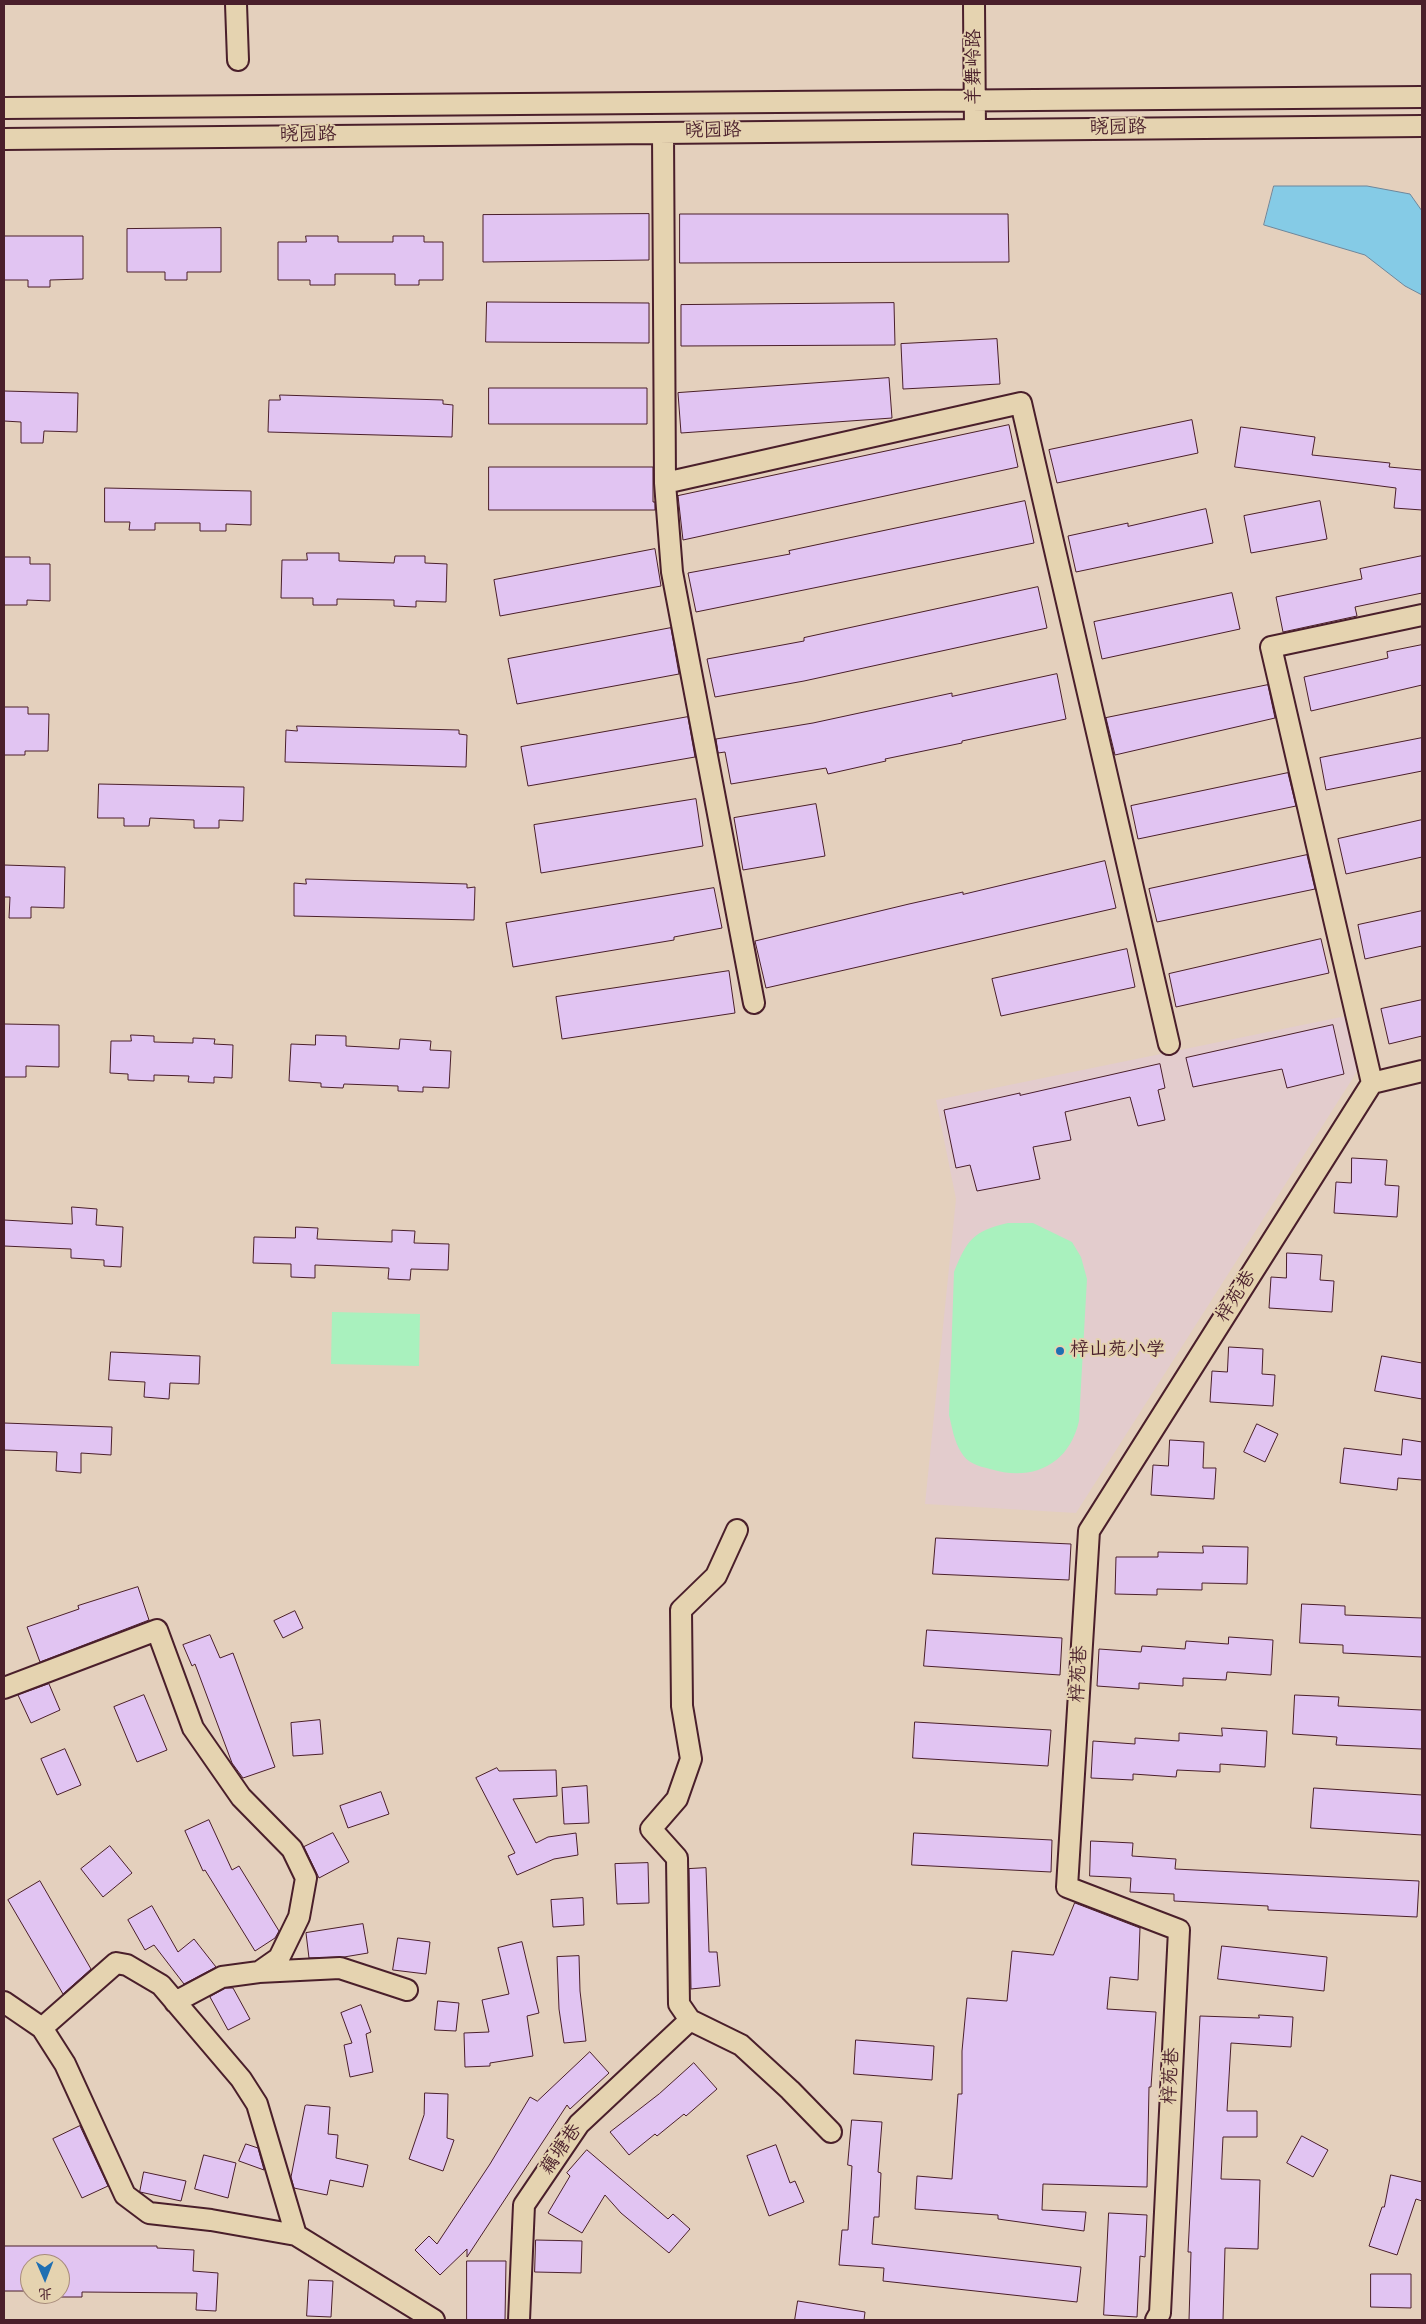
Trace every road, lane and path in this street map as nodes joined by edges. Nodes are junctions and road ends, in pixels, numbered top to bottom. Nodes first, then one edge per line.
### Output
1 (236, 4) edge
2 (974, 4) edge
3 (238, 60) dead end
4 (1422, 97) edge
5 (975, 100) junction
6 (4, 108) edge
7 (1422, 126) edge
8 (975, 130) junction
9 (663, 133) junction
10 (4, 139) edge
11 (665, 483) junction
12 (1422, 614) edge
13 (754, 1003) dead end
14 (1169, 1044) dead end
15 (1422, 1071) edge
16 (1372, 1083) junction
17 (737, 1530) dead end
18 (4, 1688) edge
19 (259, 1972) junction
20 (407, 1990) dead end
21 (4, 2002) edge
22 (175, 2002) junction
23 (690, 2020) junction
24 (42, 2028) junction
25 (831, 2132) dead end
26 (296, 2234) junction
27 (434, 2320) edge
28 (519, 2320) edge
29 (1156, 2320) edge

1 - 3 street
2 - 5 street, 羊舞岭路
4 - 5 street, 晓园路
5 - 6 street, 晓园路
5 - 8 street, 羊舞岭路
7 - 8 street, 晓园路
8 - 9 street, 晓园路
9 - 10 street, 晓园路
9 - 11 street
11 - 13 street
11 - 14 street
12 - 16 street
15 - 16 street
16 - 29 street, 梓苑巷
17 - 23 street
18 - 19 street
19 - 20 street
19 - 22 street
21 - 24 street
22 - 24 street
22 - 26 street
23 - 25 street
23 - 28 street, 藕塘巷
24 - 26 street
26 - 27 street

